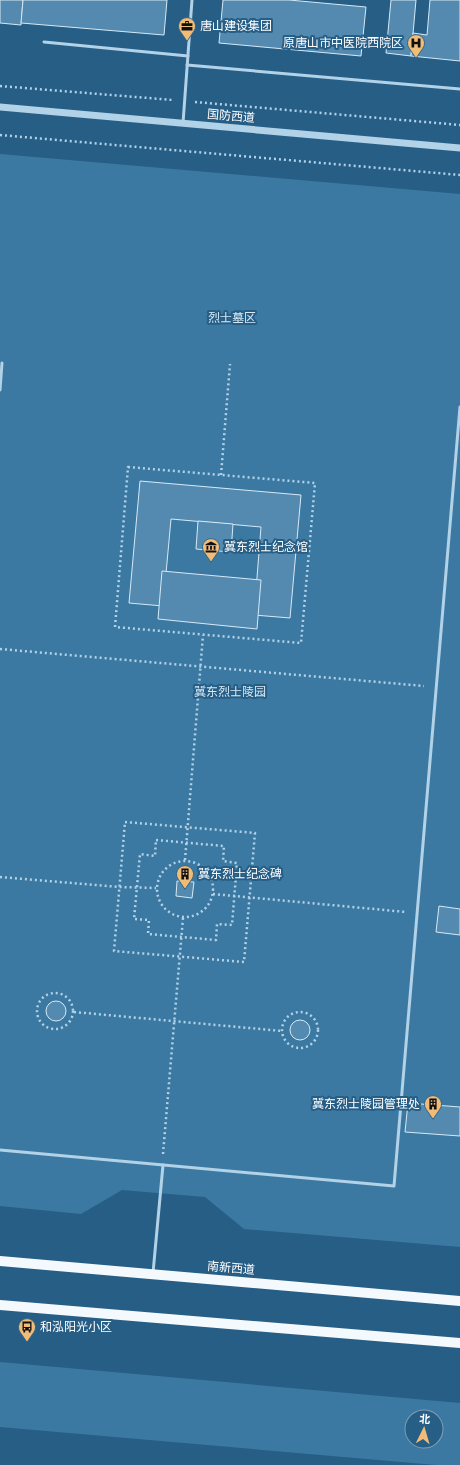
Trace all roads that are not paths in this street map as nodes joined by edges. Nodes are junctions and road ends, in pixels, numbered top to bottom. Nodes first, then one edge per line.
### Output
1 (192, 0) edge
2 (44, 42) dead end
3 (188, 56) junction
4 (187, 65) junction
5 (460, 88) edge
6 (0, 107) edge
7 (183, 123) junction
8 (460, 148) edge
9 (2, 363) dead end
10 (0, 390) edge
11 (460, 407) edge
12 (0, 1150) edge
13 (162, 1165) junction
14 (0, 1261) edge
15 (152, 1275) junction
16 (460, 1301) edge
17 (0, 1305) edge
18 (460, 1343) edge

1 - 3 lane
2 - 3 lane
3 - 4 lane
4 - 5 lane
4 - 7 lane
6 - 7 street, 国防西道
7 - 8 street, 国防西道
9 - 10 lane
11 - 13 lane
12 - 13 lane
13 - 15 lane
14 - 15 main road, 南新西道
15 - 16 main road, 南新西道
17 - 18 main road

